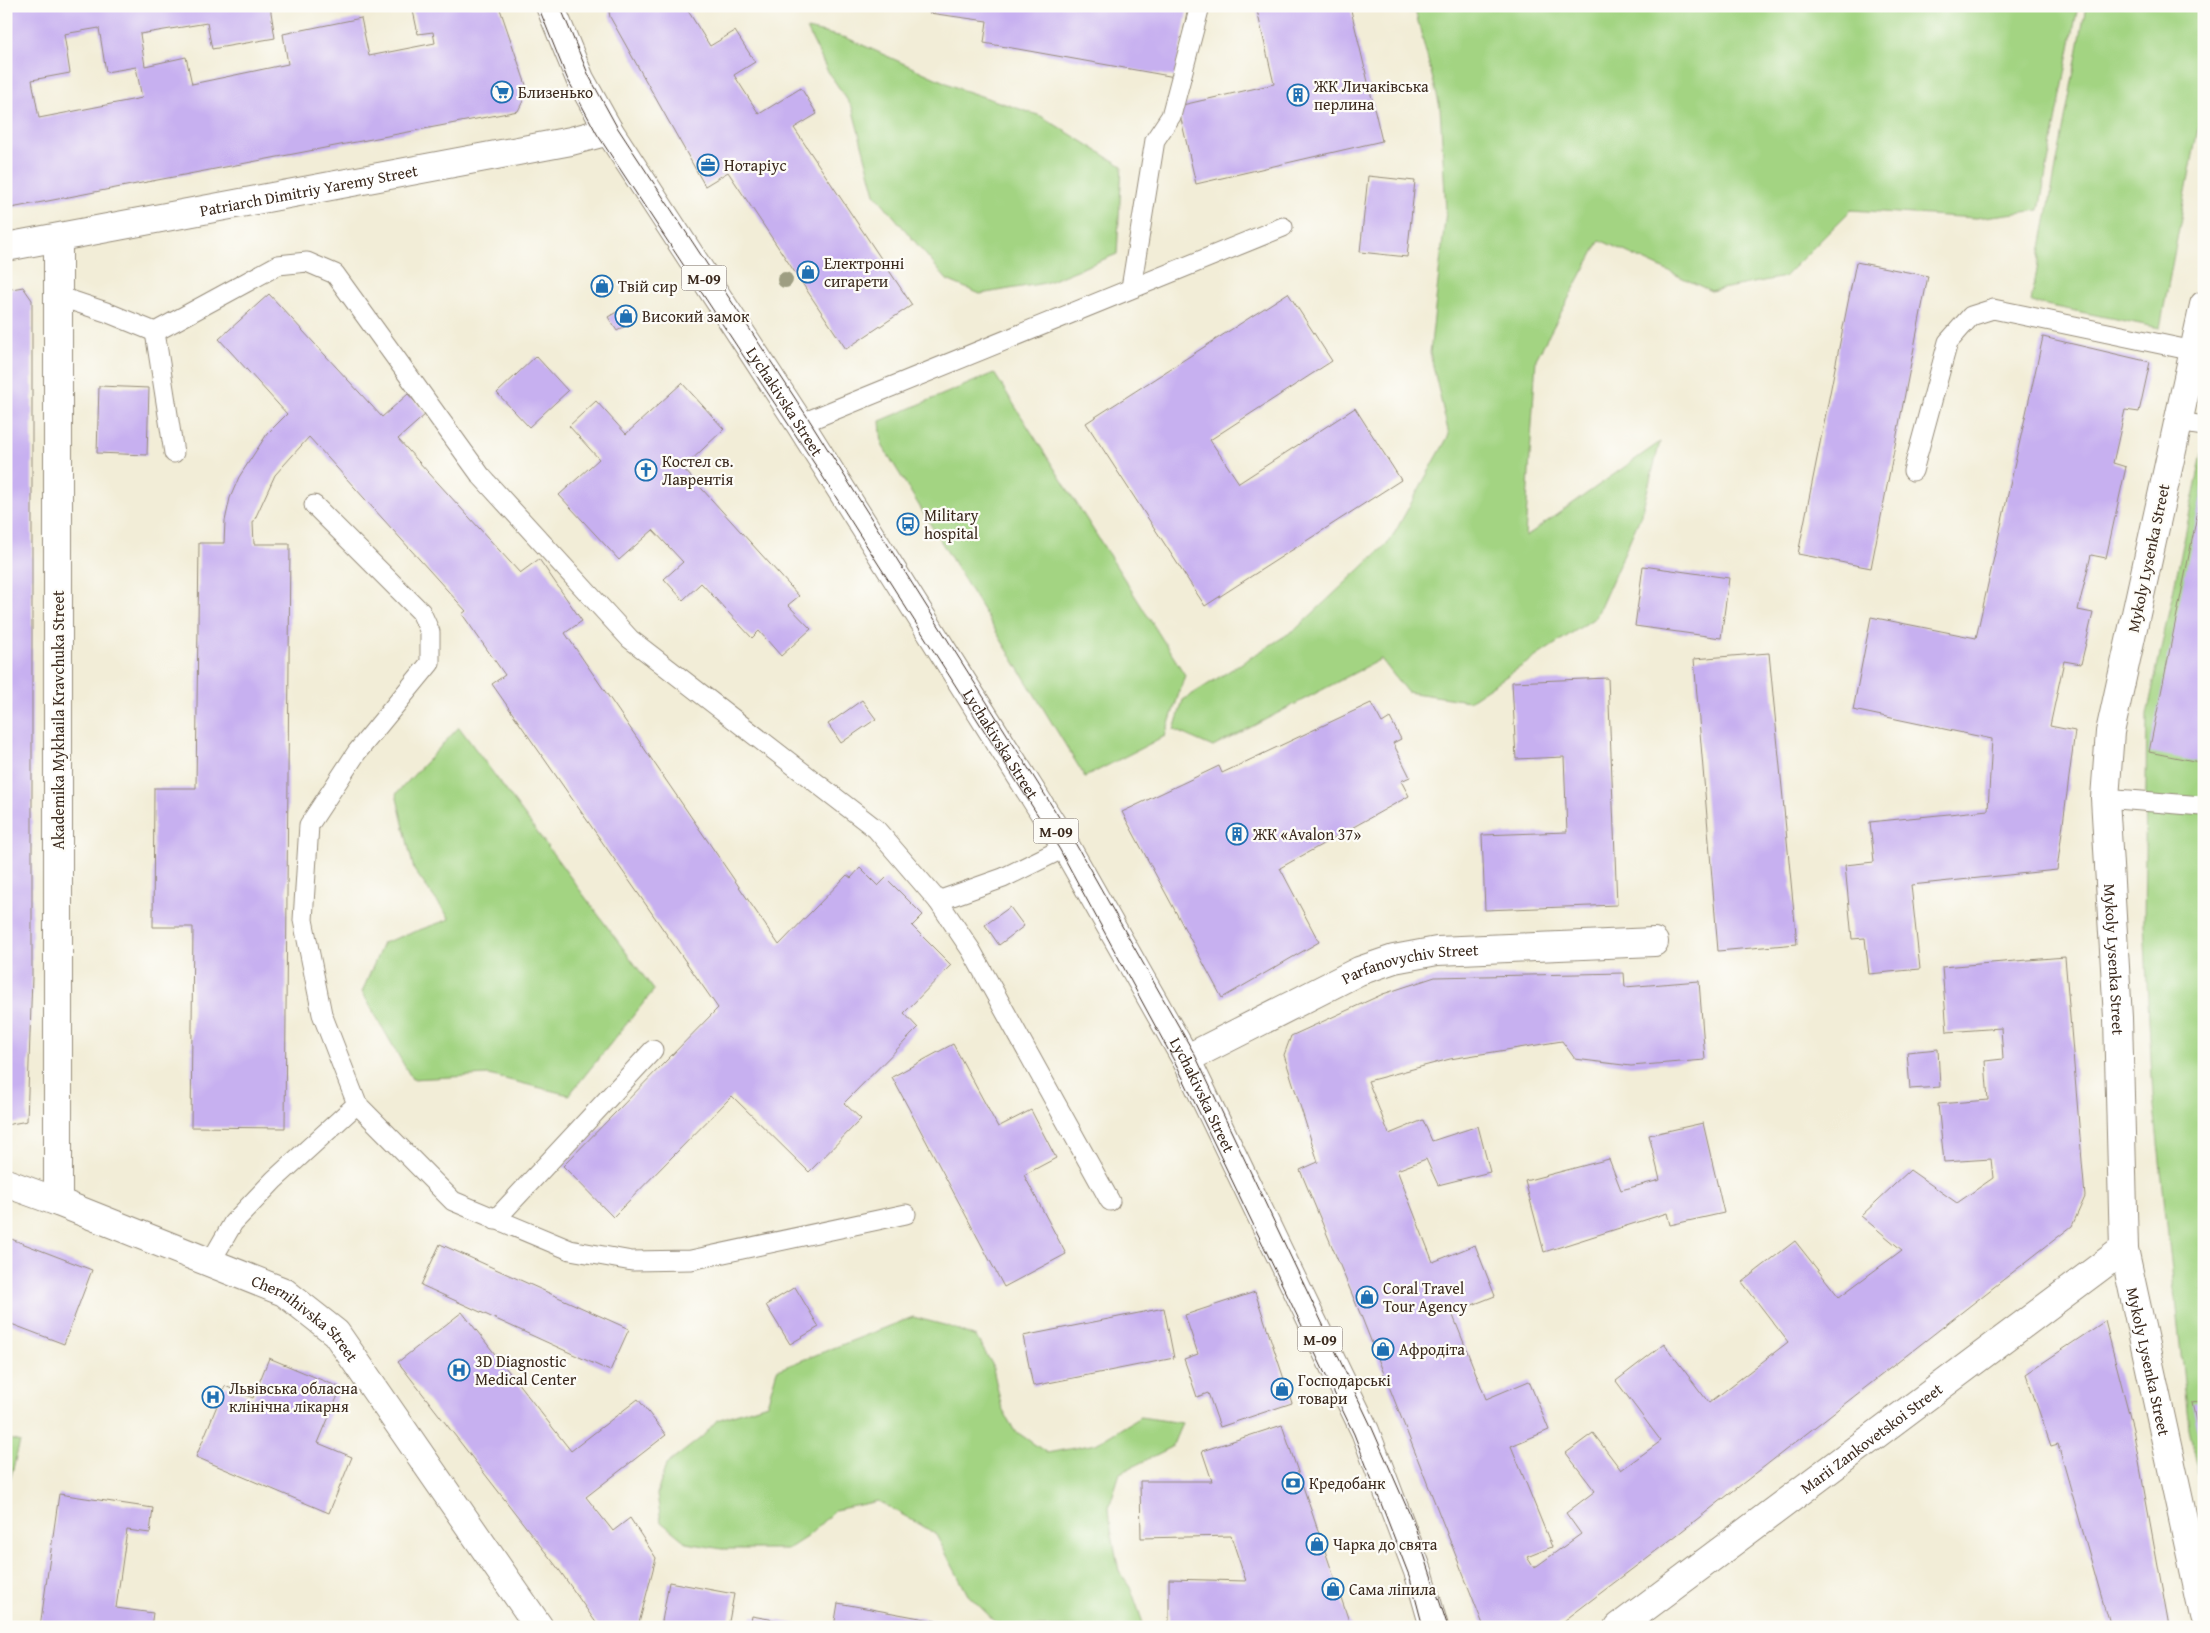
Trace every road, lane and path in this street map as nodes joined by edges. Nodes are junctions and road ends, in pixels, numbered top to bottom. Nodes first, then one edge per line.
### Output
1 (550, 6) edge
2 (1200, 6) edge
3 (609, 130) junction
4 (1283, 227) dead end
5 (58, 238) junction
6 (6, 247) edge
7 (1131, 288) junction
8 (58, 296) junction
9 (2204, 305) edge
10 (155, 332) junction
11 (2194, 351) junction
12 (800, 424) junction
13 (2191, 424) edge
14 (174, 453) dead end
15 (1913, 472) dead end
16 (314, 504) dead end
17 (2104, 798) junction
18 (2202, 806) dead end
19 (1066, 847) junction
20 (938, 901) junction
21 (1654, 942) dead end
22 (653, 1050) dead end
23 (1186, 1059) junction
24 (357, 1104) junction
25 (6, 1184) edge
26 (1110, 1201) dead end
27 (58, 1202) junction
28 (906, 1214) dead end
29 (495, 1220) junction
30 (2124, 1249) junction
31 (210, 1263) junction
32 (2204, 1615) edge
33 (539, 1627) edge
34 (1434, 1627) edge
35 (1619, 1627) edge

1 - 3 street, Lychakivska Street / М-09
2 - 7 lane
3 - 5 street, Patriarch Dimitriy Yaremy Street
3 - 12 street, Lychakivska Street / М-09
4 - 7 lane
5 - 6 street, Patriarch Dimitriy Yaremy Street
5 - 8 street, Akademika Mykhaila Kravchuka Street
7 - 12 lane
8 - 10 lane
8 - 27 street, Akademika Mykhaila Kravchuka Street
9 - 11 street, Mykoly Lysenka Street
10 - 14 lane
10 - 20 lane
11 - 13 street, Mykoly Lysenka Street
11 - 15 lane
12 - 19 street, Lychakivska Street / М-09
13 - 17 street, Mykoly Lysenka Street
16 - 24 lane
17 - 18 lane
17 - 30 street, Mykoly Lysenka Street
19 - 20 lane
19 - 23 street, Lychakivska Street / М-09
20 - 26 lane
21 - 23 street, Parfanovychiv Street
22 - 29 lane
23 - 34 street, Lychakivska Street / М-09
24 - 29 lane
24 - 31 lane
25 - 27 street, Chernihivska Street
27 - 31 street, Chernihivska Street
28 - 29 lane
30 - 32 street, Mykoly Lysenka Street
30 - 35 street, Marii Zankovetskoi Street
31 - 33 street, Chernihivska Street

